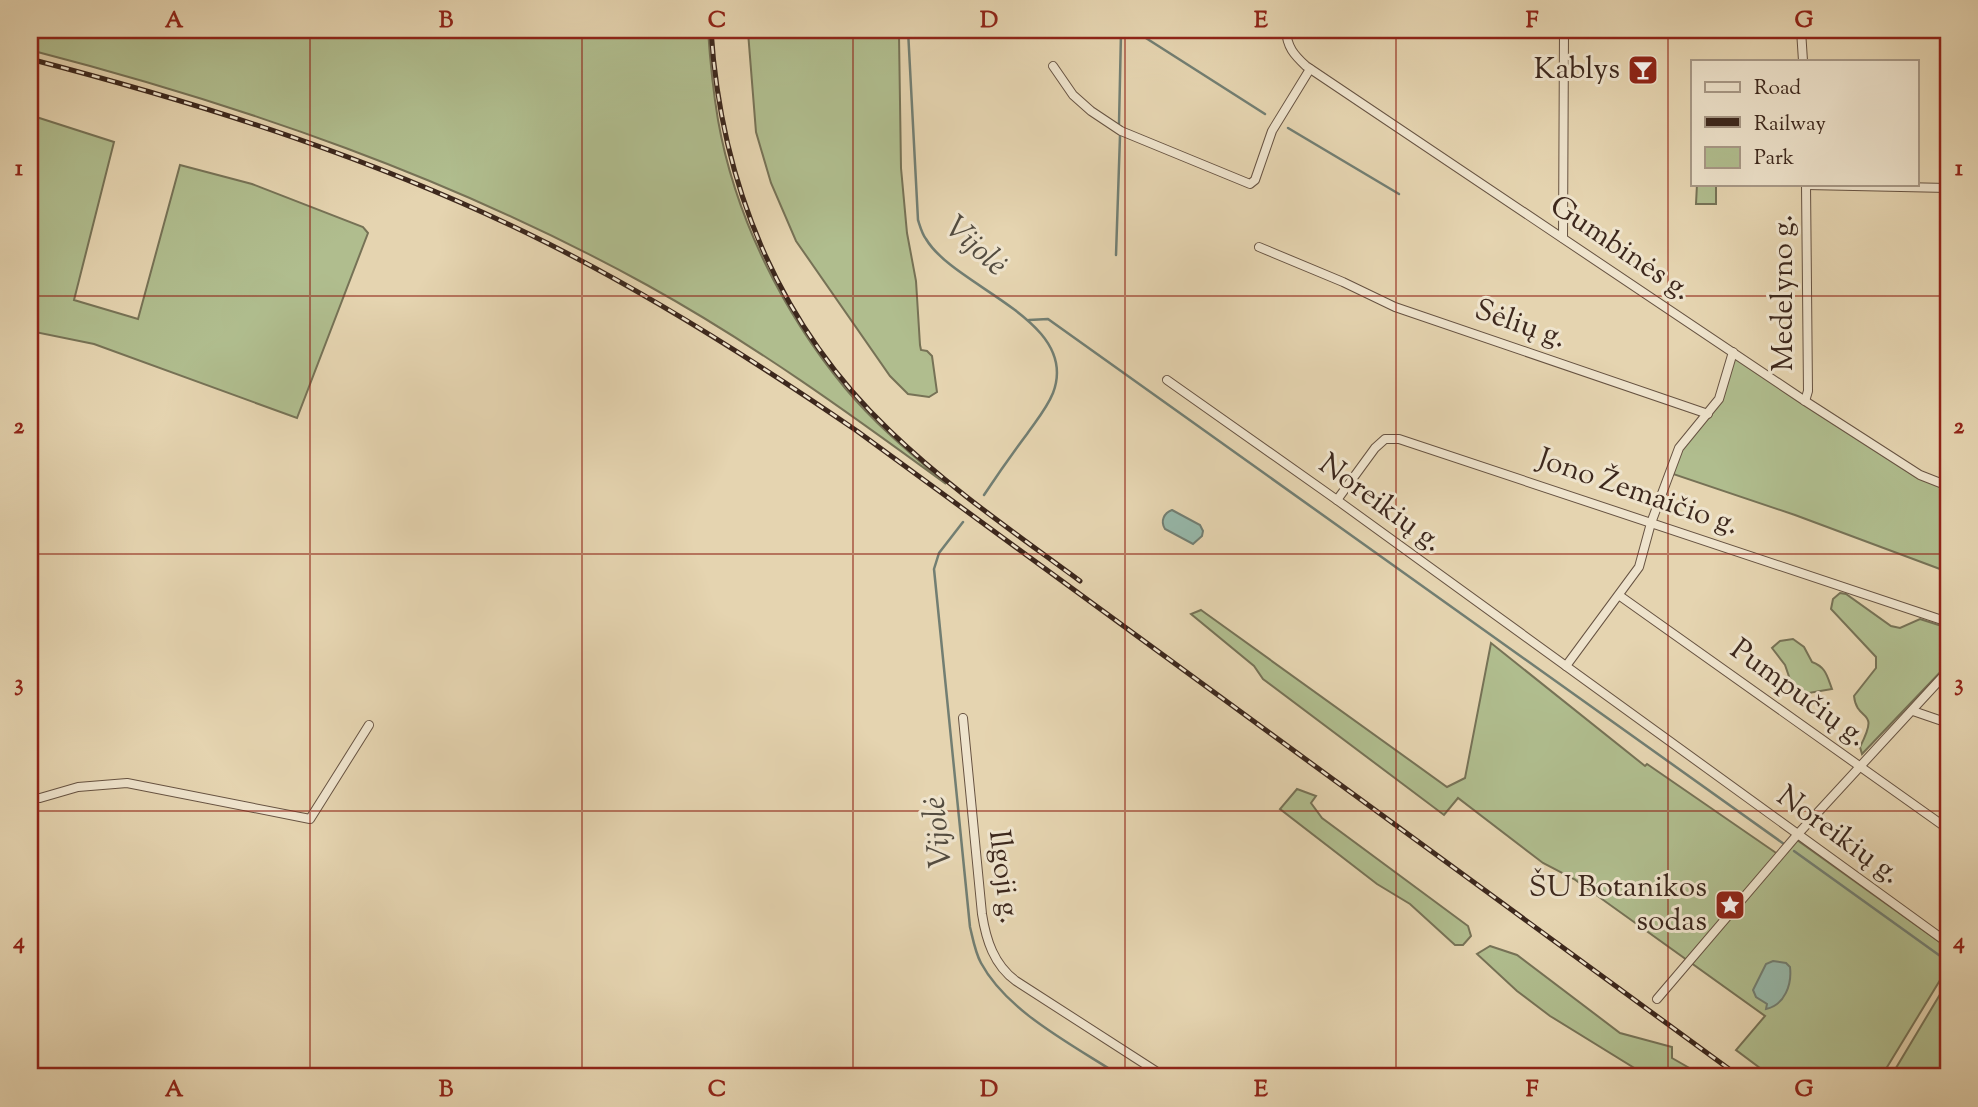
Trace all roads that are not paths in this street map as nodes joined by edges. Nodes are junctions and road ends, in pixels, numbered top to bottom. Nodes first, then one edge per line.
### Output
1 (1286, 30) edge
2 (1564, 30) edge
3 (1801, 30) edge
4 (1802, 60) edge
5 (1053, 66) dead end
6 (1311, 69) junction
7 (1807, 186) edge
8 (1854, 186) edge
9 (1948, 188) edge
10 (1563, 238) junction
11 (1259, 247) dead end
12 (1733, 352) junction
13 (1167, 380) dead end
14 (1805, 401) junction
15 (1708, 414) junction
16 (1948, 486) edge
17 (1337, 500) junction
18 (1651, 523) junction
19 (1620, 596) junction
20 (1948, 622) edge
21 (1566, 666) junction
22 (1948, 671) edge
23 (1913, 711) junction
24 (963, 718) dead end
25 (1948, 723) edge
26 (369, 725) dead end
27 (1859, 766) junction
28 (30, 798) edge
29 (1948, 830) edge
30 (1797, 835) junction
31 (1948, 943) edge
32 (1657, 999) dead end
33 (1165, 1077) edge

1 - 6 street, Gumbinės g.
2 - 10 street
3 - 4 street
5 - 6 street
6 - 10 street, Gumbinės g.
7 - 14 street, Medelyno g.
8 - 9 street
10 - 12 street, Gumbinės g.
11 - 15 street, Sėlių g.
12 - 14 street, Gumbinės g.
12 - 15 street
13 - 17 street, Noreikių g.
14 - 16 street, Gumbinės g.
15 - 18 street
17 - 18 street, Jono Žemaičio g.
17 - 21 street, Noreikių g.
18 - 19 street
18 - 20 street, Jono Žemaičio g.
19 - 21 street
19 - 27 street, Pumpučių g.
21 - 30 street, Noreikių g.
22 - 23 street
23 - 25 street
23 - 27 street
24 - 33 street, Ilgoji g.
26 - 28 street
27 - 29 street, Pumpučių g.
27 - 30 street
30 - 31 street, Noreikių g.
30 - 32 street

